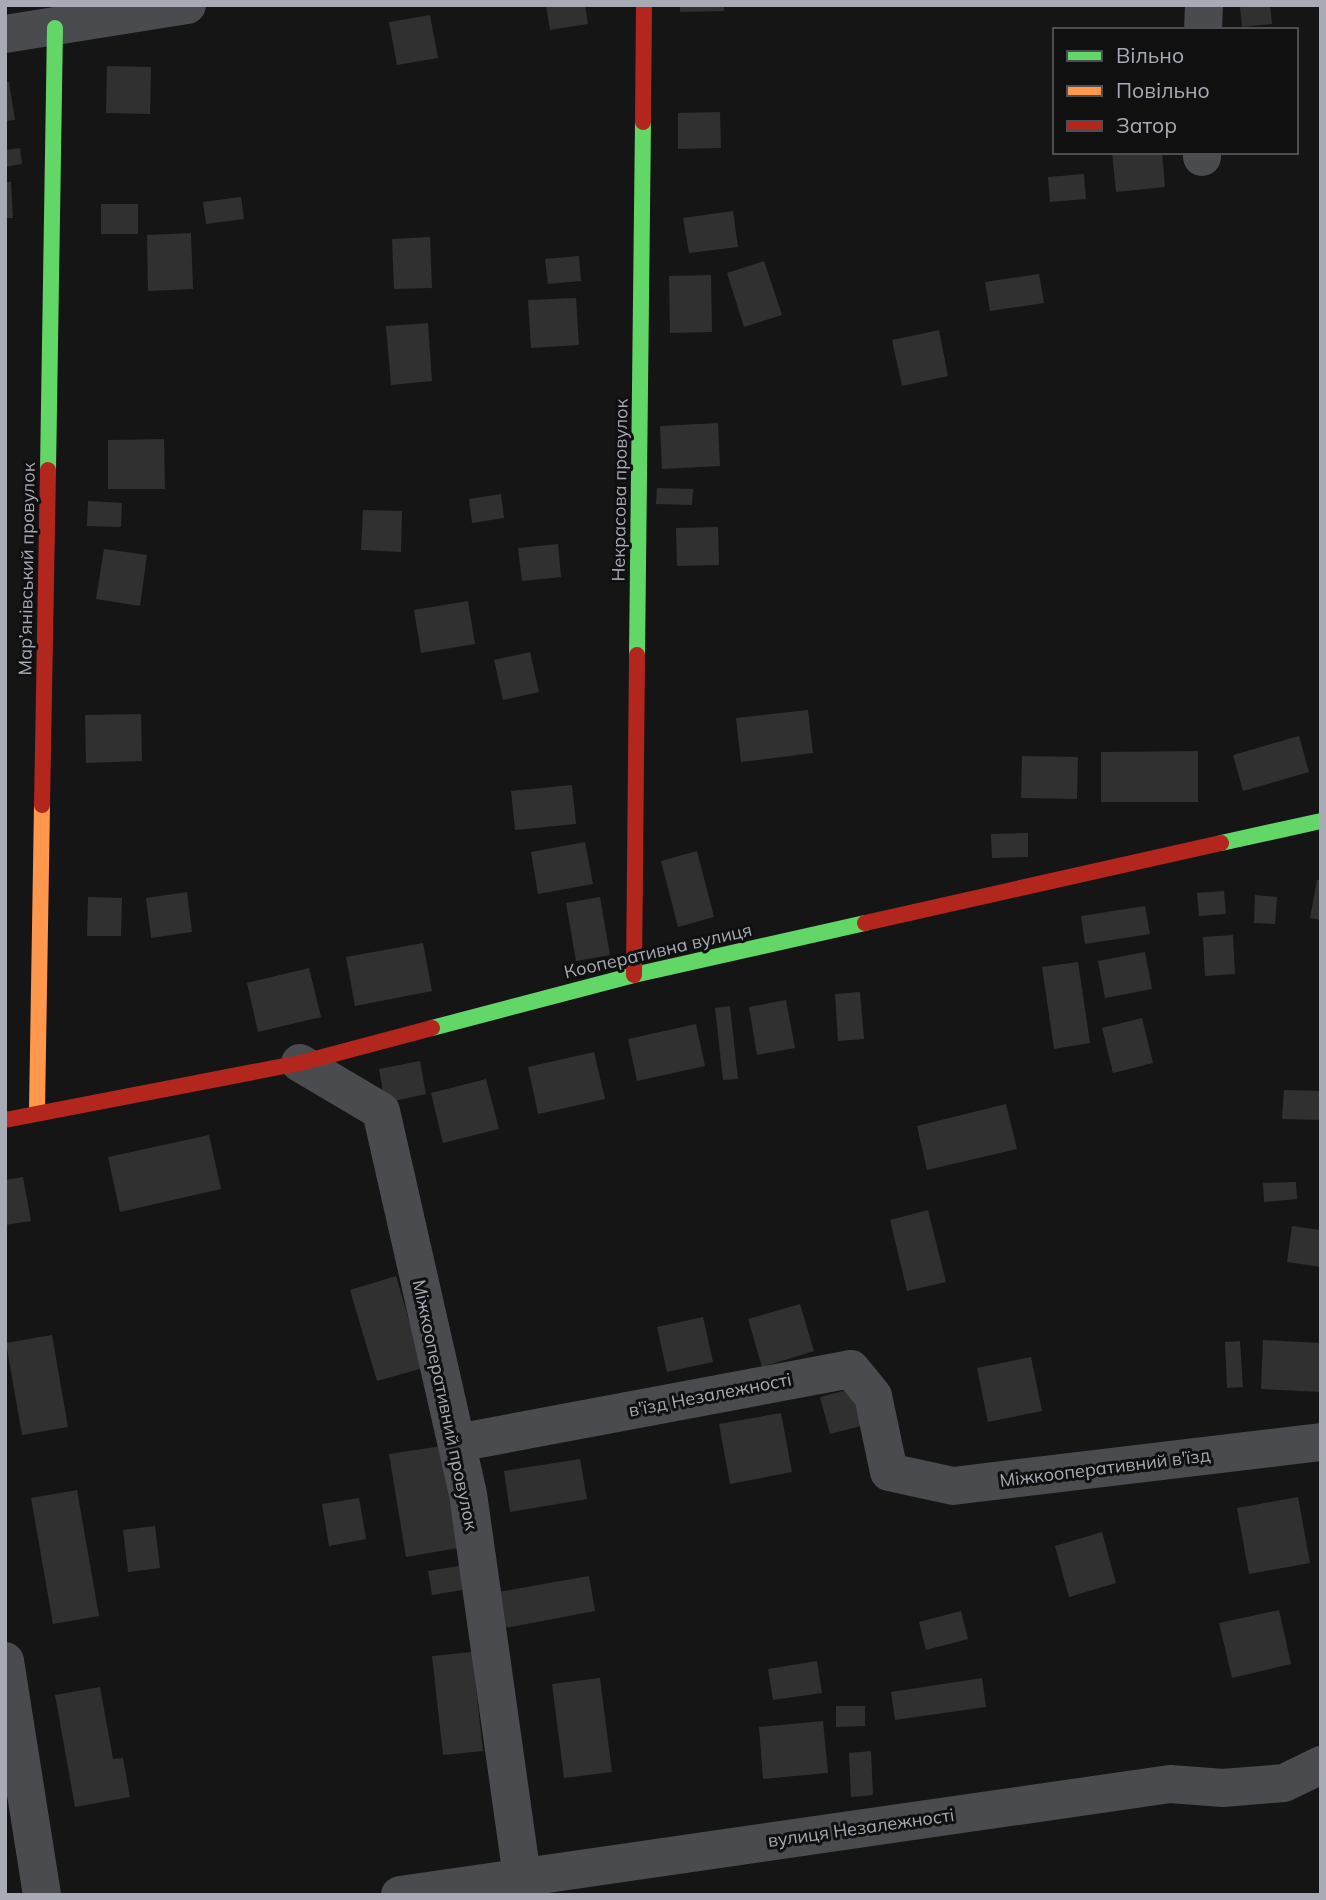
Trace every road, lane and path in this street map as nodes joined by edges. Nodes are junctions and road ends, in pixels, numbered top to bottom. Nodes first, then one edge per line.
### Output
1 (187, 5) edge
2 (644, 5) edge
3 (1203, 5) edge
4 (55, 28) junction
5 (1203, 28) edge
6 (5, 34) edge
7 (1321, 821) edge
8 (634, 975) junction
9 (300, 1062) junction
10 (37, 1111) junction
11 (5, 1119) edge
12 (1321, 1442) edge
13 (457, 1443) junction
14 (889, 1472) joint
15 (5, 1661) edge
16 (1321, 1765) edge
17 (522, 1877) junction
18 (42, 1895) edge
19 (400, 1895) edge

1 - 4 street
2 - 8 street, Некрасова провулок
3 - 5 street
4 - 6 street
4 - 10 street, Мар’янівський провулок
7 - 8 street, Кооперативна вулиця
8 - 9 street, Кооперативна вулиця
9 - 10 street, Кооперативна вулиця
9 - 13 street, Міжкооперативний провулок
10 - 11 street, Кооперативна вулиця
12 - 14 street, Міжкооперативний в'їзд
13 - 14 street, в'їзд Незалежності
13 - 17 street, Міжкооперативний провулок
15 - 18 street
16 - 17 street, вулиця Незалежності
17 - 19 street, вулиця Незалежності

